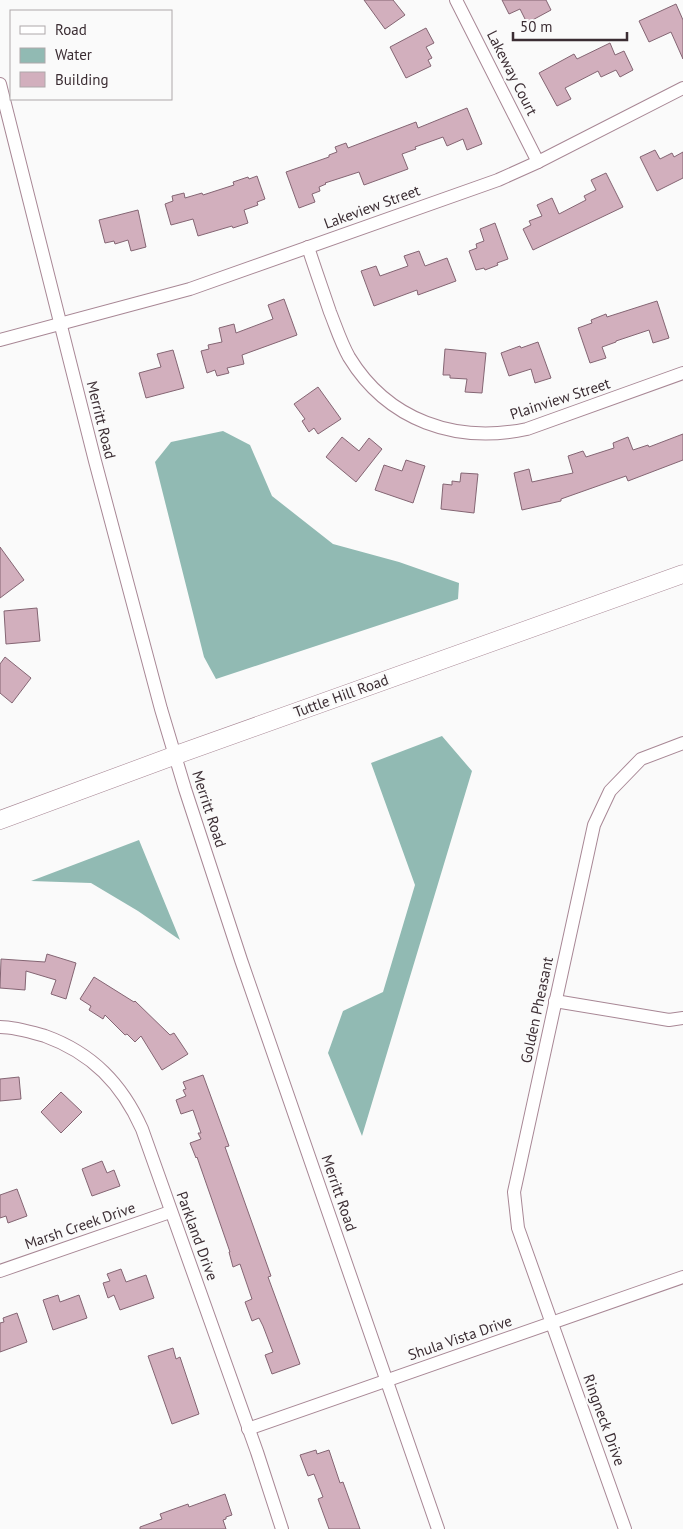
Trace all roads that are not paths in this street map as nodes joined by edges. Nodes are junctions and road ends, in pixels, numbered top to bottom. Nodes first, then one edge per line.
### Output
1 (456, 0) edge
2 (0, 84) edge
3 (683, 88) edge
4 (538, 162) junction
5 (308, 248) junction
6 (60, 324) junction
7 (0, 340) edge
8 (683, 374) edge
9 (683, 574) edge
10 (683, 743) edge
11 (176, 755) junction
12 (0, 820) edge
13 (555, 1001) junction
14 (683, 1018) edge
15 (0, 1027) edge
16 (170, 1212) junction
17 (0, 1271) edge
18 (683, 1276) edge
19 (552, 1323) junction
20 (387, 1381) junction
21 (248, 1429) junction
22 (282, 1529) edge
23 (438, 1529) edge
24 (625, 1529) edge

1 - 4 street, Lakeway Court
2 - 6 street, Merritt Road
3 - 4 street, Lakeview Street
4 - 5 street, Lakeview Street
5 - 6 street, Lakeview Street
5 - 8 street, Plainview Street
6 - 7 street, Lakeview Street
6 - 11 street, Merritt Road
9 - 11 main road, Tuttle Hill Road
10 - 13 street, Golden Pheasant
11 - 12 main road, Tuttle Hill Road
11 - 20 street, Merritt Road
13 - 14 street
13 - 19 street, Golden Pheasant
15 - 16 street, Parkland Drive
16 - 17 street, Marsh Creek Drive
16 - 21 street, Parkland Drive
18 - 19 street, Shula Vista Drive
19 - 20 street, Shula Vista Drive
19 - 24 street, Ringneck Drive
20 - 21 street, Shula Vista Drive
20 - 23 street, Merritt Road
21 - 22 street, Parkland Drive

